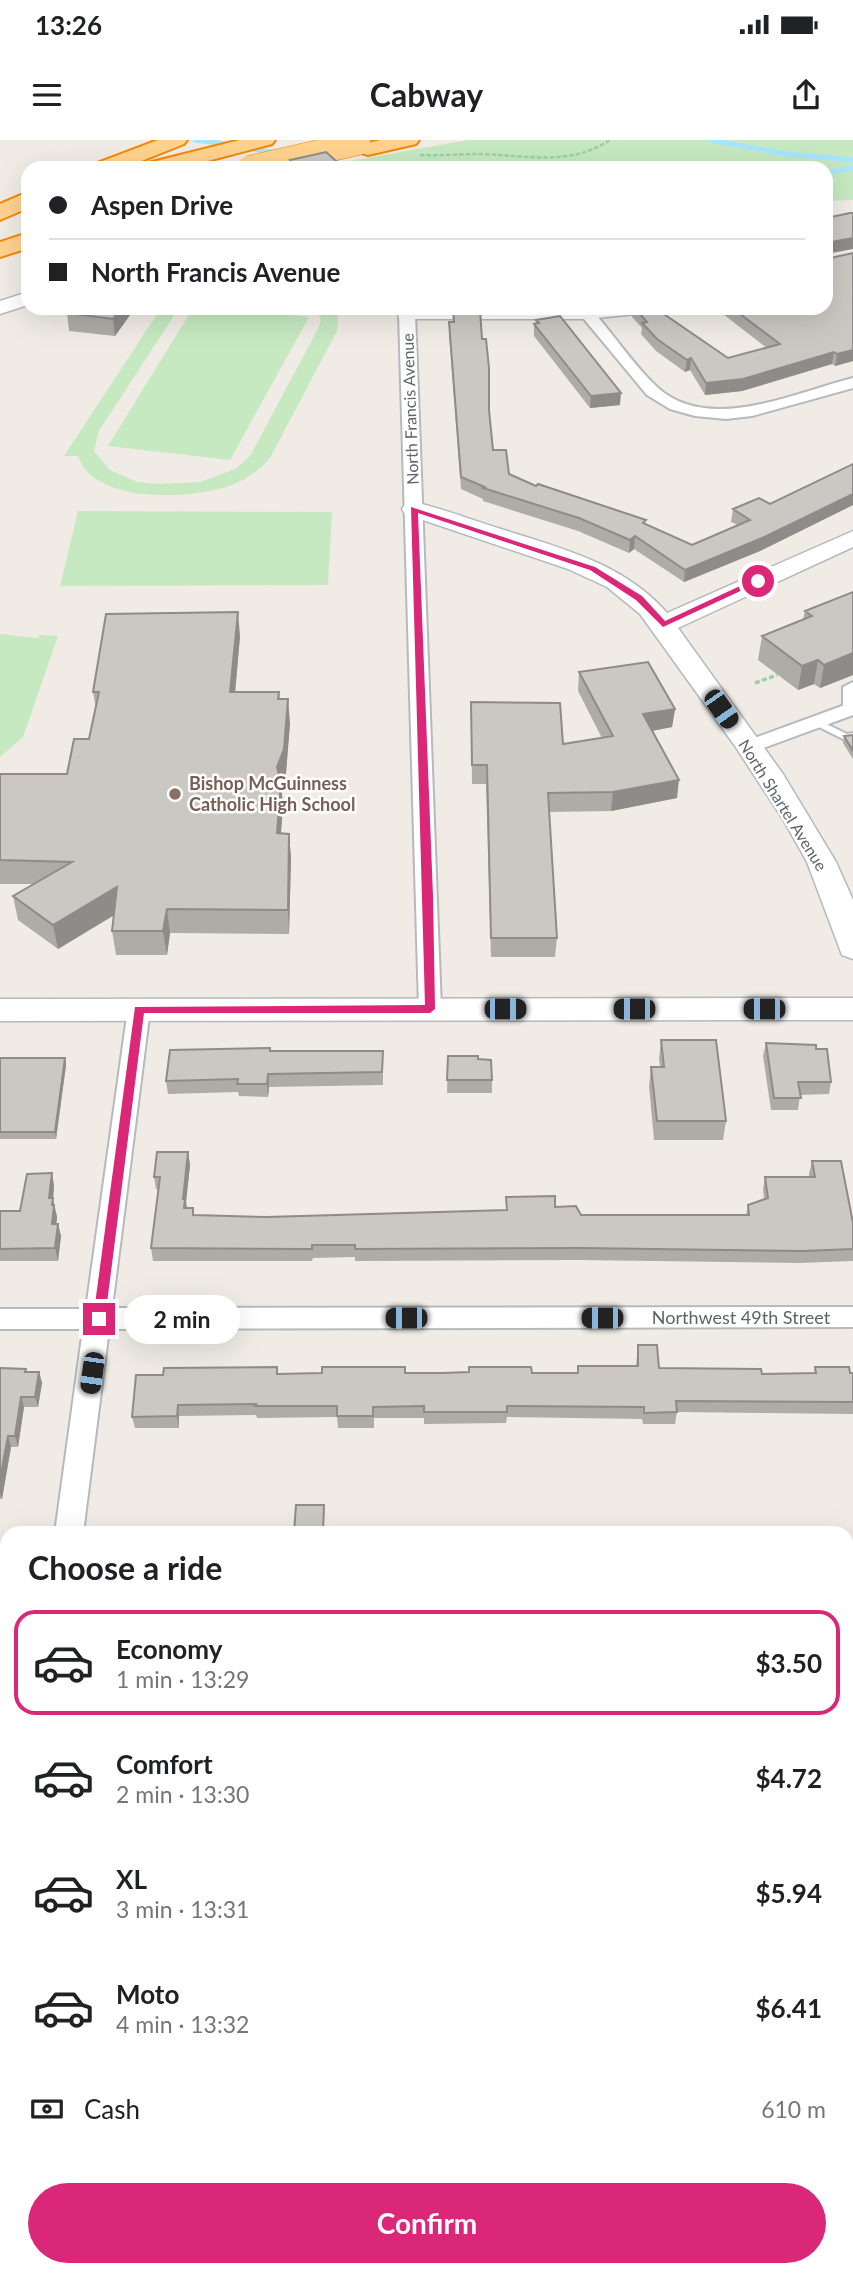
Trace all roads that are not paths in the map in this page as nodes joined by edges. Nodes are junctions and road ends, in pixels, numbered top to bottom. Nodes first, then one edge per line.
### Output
1 (177, 140) edge
2 (265, 140) edge
3 (367, 144) edge
4 (415, 148) edge
5 (163, 160) edge
6 (283, 161) edge
7 (308, 161) edge
8 (21, 203) edge
9 (21, 212) edge
10 (0, 213) edge
11 (0, 219) edge
12 (21, 242) edge
13 (0, 250) edge
14 (21, 300) edge
15 (0, 308) edge
16 (407, 315) edge
17 (589, 315) edge
18 (853, 383) edge
19 (414, 509) junction
20 (853, 538) edge
21 (663, 625) junction
22 (853, 685) edge
23 (850, 709) edge
24 (816, 722) junction
25 (853, 736) edge
26 (748, 747) junction
27 (853, 948) edge
28 (139, 1009) junction
29 (430, 1009) junction
30 (853, 1009) edge
31 (0, 1010) edge
32 (853, 1317) edge
33 (0, 1319) edge
34 (99, 1319) junction
35 (70, 1526) edge

1 - 5 highway
2 - 5 highway
3 - 4 highway
3 - 6 highway, bridge
3 - 7 highway
8 - 10 highway
9 - 11 highway
12 - 13 highway
14 - 15 street
16 - 19 street, North Francis Avenue
17 - 18 street
19 - 21 street, North Shartel Avenue
19 - 29 street, North Francis Avenue
20 - 21 street
21 - 26 street, North Shartel Avenue
22 - 23 lane
23 - 24 street
24 - 25 lane
24 - 26 street
26 - 27 street, North Shartel Avenue
28 - 29 street
28 - 31 street
28 - 34 street
29 - 30 street
32 - 34 street, Northwest 49th Street
33 - 34 street, Northwest 49th Street
34 - 35 street

